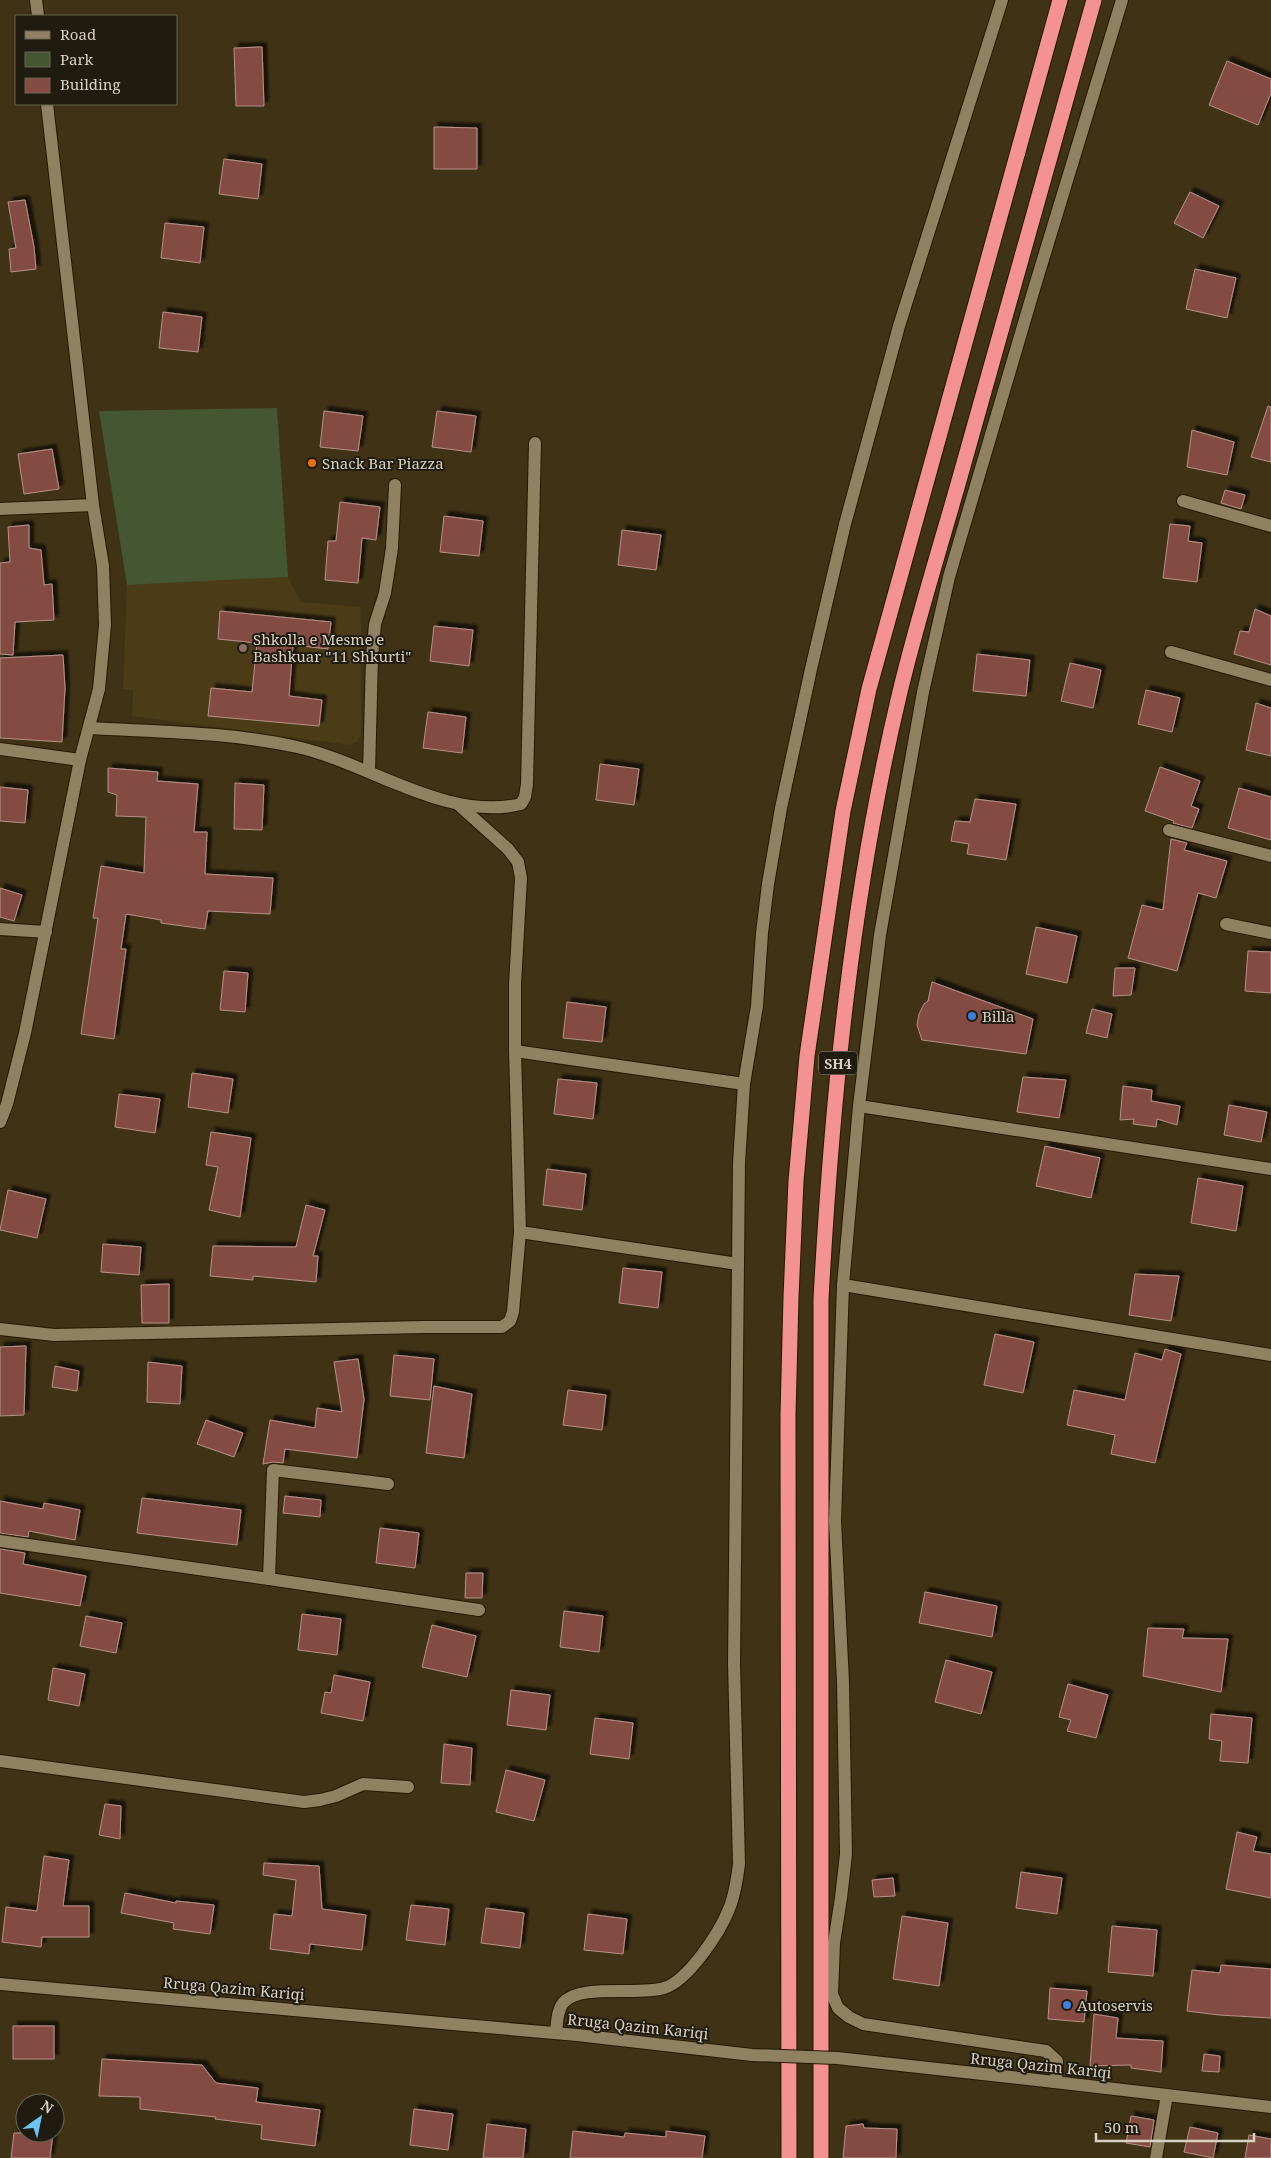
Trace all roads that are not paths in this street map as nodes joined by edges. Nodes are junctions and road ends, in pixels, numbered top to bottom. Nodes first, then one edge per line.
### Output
1 (36, 0) edge
2 (1002, 0) edge
3 (1060, 0) edge
4 (1094, 0) edge
5 (1122, 0) edge
6 (38, 15) edge
7 (47, 105) edge
8 (535, 442) dead end
9 (395, 485) dead end
10 (1183, 501) dead end
11 (93, 504) junction
12 (0, 509) edge
13 (1271, 526) edge
14 (1170, 652) dead end
15 (1271, 680) edge
16 (90, 728) junction
17 (0, 749) edge
18 (80, 760) junction
19 (369, 772) junction
20 (459, 805) junction
21 (1169, 830) dead end
22 (1271, 856) edge
23 (1226, 924) dead end
24 (0, 929) edge
25 (46, 932) junction
26 (1271, 933) edge
27 (515, 1051) junction
28 (744, 1084) junction
29 (3, 1103) edge
30 (859, 1106) junction
31 (0, 1122) edge
32 (1271, 1169) edge
33 (520, 1232) junction
34 (738, 1264) junction
35 (843, 1285) junction
36 (0, 1329) edge
37 (1271, 1355) edge
38 (388, 1484) dead end
39 (0, 1541) edge
40 (269, 1580) junction
41 (479, 1610) dead end
42 (0, 1761) edge
43 (408, 1787) dead end
44 (0, 1984) edge
45 (556, 2033) junction
46 (1056, 2082) junction
47 (1167, 2095) junction
48 (1271, 2107) edge
49 (789, 2158) edge
50 (821, 2158) edge
51 (1156, 2158) edge

1 - 6 street
2 - 28 street
3 - 49 highway, SH4
4 - 50 highway, SH4
5 - 30 street
7 - 11 street
8 - 20 street
9 - 19 street
10 - 13 street
11 - 12 street
11 - 16 street
14 - 15 street
16 - 18 street
16 - 19 street
17 - 18 street
18 - 25 street
19 - 20 street
20 - 27 street
21 - 22 street
23 - 26 street
24 - 25 street
25 - 29 street
27 - 28 street
27 - 33 street
28 - 34 street
29 - 31 street
30 - 32 street
30 - 35 street
33 - 34 street
33 - 36 street
34 - 45 street
35 - 37 street
35 - 46 street
38 - 40 street
39 - 40 street
40 - 41 street
42 - 43 street
44 - 45 street, Rruga Qazim Kariqi
45 - 46 street, Rruga Qazim Kariqi, bridge
46 - 47 street, Rruga Qazim Kariqi
47 - 48 street, Rruga Qazim Kariqi
47 - 51 street

